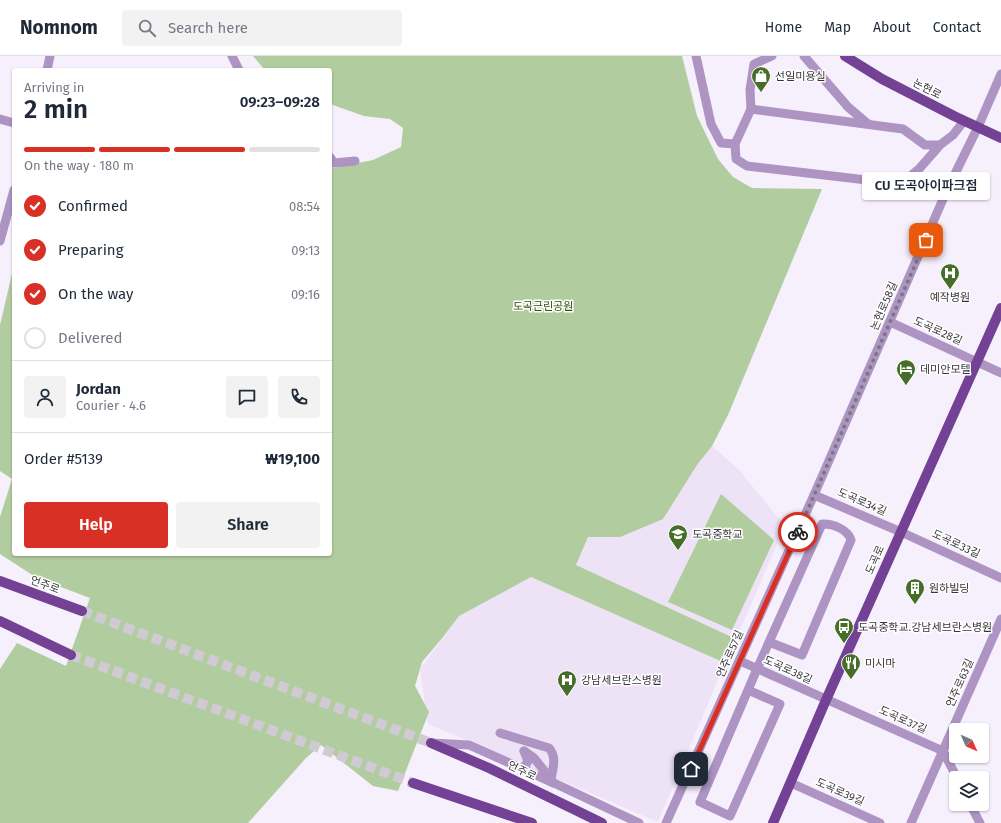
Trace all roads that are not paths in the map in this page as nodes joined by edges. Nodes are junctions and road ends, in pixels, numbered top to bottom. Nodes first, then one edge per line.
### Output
1 (50, 56) edge
2 (232, 56) edge
3 (696, 56) edge
4 (772, 56) edge
5 (804, 56) edge
6 (845, 56) edge
7 (751, 60) edge
8 (47, 68) edge
9 (238, 68) edge
10 (1001, 74) edge
11 (750, 109) junction
12 (0, 119) edge
13 (964, 121) junction
14 (12, 122) edge
15 (868, 124) junction
16 (978, 127) junction
17 (1001, 138) edge
18 (735, 144) junction
19 (940, 145) junction
20 (332, 160) edge
21 (355, 161) dead end
22 (12, 197) edge
23 (0, 241) edge
24 (1001, 308) edge
25 (890, 322) junction
26 (977, 362) junction
27 (1001, 373) edge
28 (814, 495) junction
29 (901, 532) junction
30 (1001, 578) edge
31 (0, 581) edge
32 (82, 611) tunnel mouth
33 (1001, 619) edge
34 (0, 621) edge
35 (769, 642) junction
36 (71, 655) tunnel mouth
37 (740, 661) junction
38 (757, 669) junction
39 (748, 690) junction
40 (826, 700) junction
41 (500, 733) dead end
42 (431, 743) joint
43 (943, 751) junction
44 (523, 769) junction
45 (953, 771) edge
46 (553, 781) junction
47 (413, 783) tunnel mouth
48 (791, 783) junction
49 (974, 811) edge
50 (532, 823) edge
51 (602, 823) edge
52 (639, 823) edge
53 (666, 823) edge
54 (773, 823) edge
55 (880, 823) edge
56 (911, 823) edge
57 (980, 823) edge

1 - 8 street
2 - 9 street
3 - 18 street
4 - 7 street
5 - 15 street
6 - 13 main road, 논현로
7 - 11 street
10 - 16 street, 논현로58길
11 - 15 street
11 - 18 street
12 - 14 street
13 - 16 main road, 논현로
13 - 19 street
15 - 19 street
16 - 17 main road, 논현로
16 - 25 street, 논현로58길
18 - 19 street
20 - 21 street
22 - 23 street
24 - 26 main road, 도곡로
25 - 26 street, 도곡로28길
25 - 28 street, 논현로58길
26 - 27 street, 도곡로28길
26 - 29 main road, 도곡로
28 - 29 street, 도곡로34길
28 - 37 street, 언주로57길
29 - 30 street, 도곡로33길
29 - 40 main road, 도곡로
31 - 32 main road, 언주로
33 - 43 street, 언주로63길
34 - 36 main road
35 - 35 street
35 - 38 street
37 - 38 street, 도곡로38길
37 - 53 street, 언주로57길
38 - 39 street
38 - 40 street, 도곡로38길
39 - 39 street
40 - 43 street, 도곡로37길
40 - 48 main road, 도곡로
41 - 46 street
42 - 44 street
42 - 51 main road, 언주로
43 - 45 street
43 - 56 street, 언주로63길
44 - 46 street
44 - 46 street
46 - 52 street
47 - 50 main road
48 - 54 main road, 도곡로
48 - 55 street, 도곡로39길
49 - 57 street

